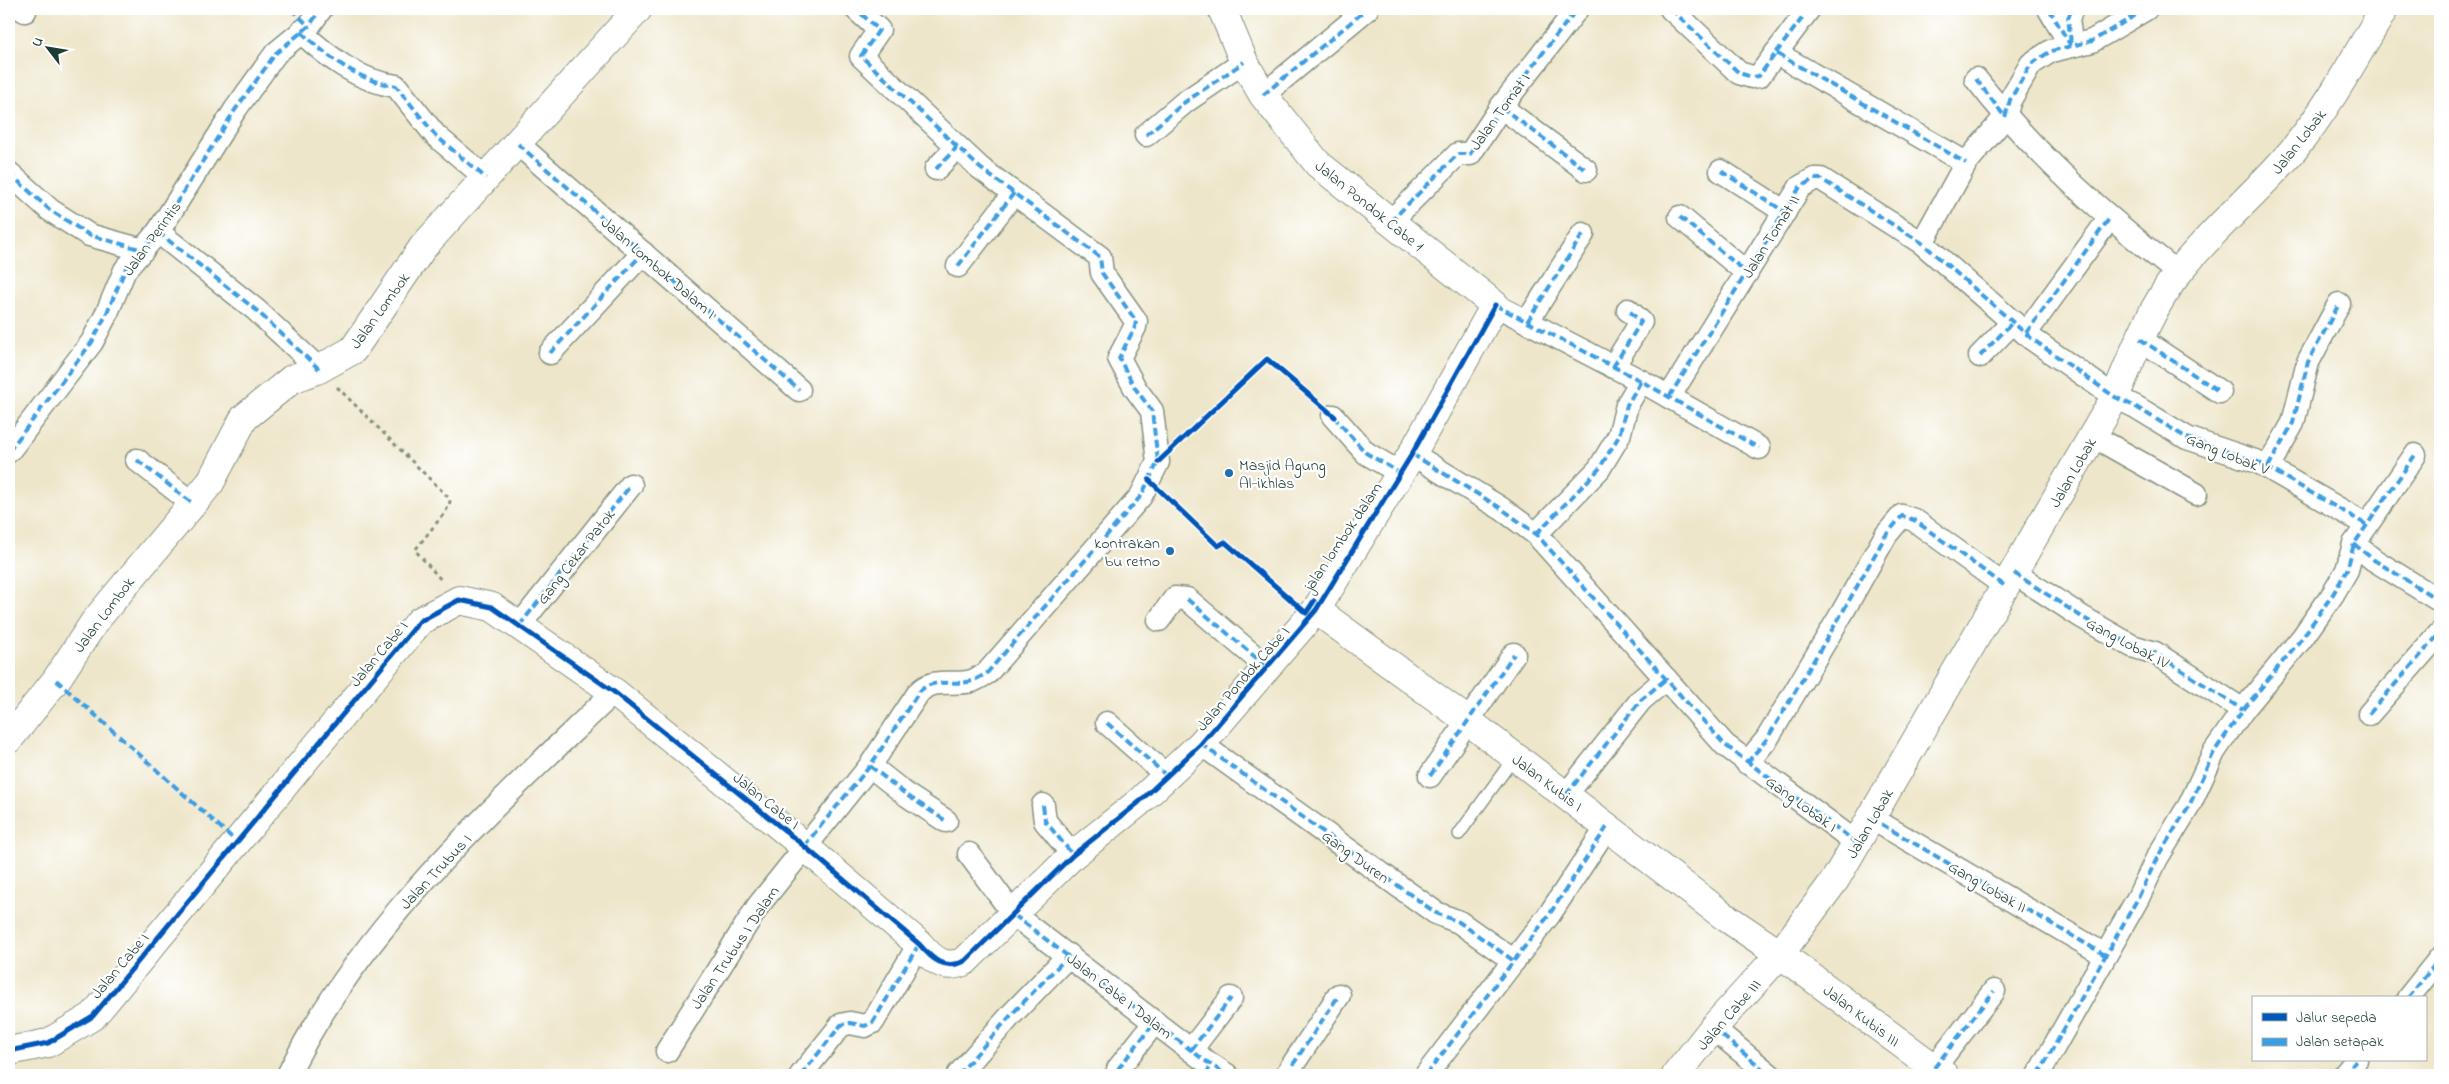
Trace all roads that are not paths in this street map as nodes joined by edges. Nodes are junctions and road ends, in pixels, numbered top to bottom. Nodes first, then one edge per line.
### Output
1 (638, 9) edge
2 (856, 9) edge
3 (1222, 9) edge
4 (1367, 9) edge
5 (1577, 9) edge
6 (1672, 9) edge
7 (1809, 9) edge
8 (2048, 9) edge
9 (2072, 9) edge
10 (2146, 9) edge
11 (2384, 9) edge
12 (312, 20) edge
13 (2071, 46) junction
14 (1776, 53) junction
15 (1244, 62) junction
16 (1976, 79) dead end
17 (1263, 95) junction
18 (1501, 107) junction
19 (2005, 117) junction
20 (1146, 136) dead end
21 (518, 144) junction
22 (957, 147) junction
23 (1966, 163) junction
24 (936, 168) dead end
25 (1586, 170) dead end
26 (1721, 171) dead end
27 (486, 178) junction
28 (11, 188) edge
29 (1014, 194) junction
30 (1785, 212) junction
31 (1680, 217) dead end
32 (2109, 219) junction
33 (1390, 222) junction
34 (158, 232) junction
35 (1583, 234) dead end
36 (1922, 243) junction
37 (143, 250) junction
38 (643, 253) junction
39 (958, 266) dead end
40 (1747, 273) junction
41 (2178, 273) junction
42 (2339, 304) dead end
43 (1495, 305) junction
44 (1628, 310) dead end
45 (1526, 322) junction
46 (2020, 328) junction
47 (2140, 339) junction
48 (550, 353) dead end
49 (1980, 356) dead end
50 (1613, 367) junction
51 (319, 369) junction
52 (1641, 381) junction
53 (800, 390) dead end
54 (2220, 392) dead end
55 (1669, 397) junction
56 (2115, 397) junction
57 (1333, 416) dead end
58 (2093, 436) junction
59 (1759, 448) dead end
60 (9, 450) edge
61 (2415, 455) dead end
62 (137, 460) dead end
63 (1406, 463) junction
64 (2268, 467) junction
65 (632, 485) dead end
66 (2196, 494) dead end
67 (192, 503) junction
68 (2366, 526) junction
69 (1536, 534) junction
70 (2354, 544) junction
71 (2009, 580) junction
72 (2440, 601) edge
73 (1316, 610) junction
74 (1159, 620) dead end
75 (519, 626) junction
76 (2440, 633) edge
77 (1514, 654) dead end
78 (1267, 667) junction
79 (1666, 679) junction
80 (614, 692) junction
81 (2243, 710) junction
82 (2369, 714) dead end
83 (1468, 720) junction
84 (1106, 724) dead end
85 (9, 740) edge
86 (1201, 744) junction
87 (1516, 758) junction
88 (1747, 762) junction
89 (870, 766) junction
90 (1167, 776) junction
91 (1430, 776) dead end
92 (1566, 794) junction
93 (1043, 805) dead end
94 (1871, 818) junction
95 (946, 821) dead end
96 (1607, 827) junction
97 (1459, 834) dead end
98 (1858, 843) junction
99 (804, 846) junction
100 (969, 854) dead end
101 (1073, 855) junction
102 (1014, 915) junction
103 (918, 944) junction
104 (1780, 954) junction
105 (1069, 955) junction
106 (2105, 955) junction
107 (2440, 958) edge
108 (1514, 961) junction
109 (1994, 991) dead end
110 (1339, 995) dead end
111 (2410, 996) edge
112 (1231, 998) dead end
113 (1154, 1022) junction
114 (1713, 1028) junction
115 (1192, 1050) junction
116 (9, 1051) edge
117 (667, 1051) dead end
118 (2354, 1062) edge
119 (1118, 1069) dead end
120 (1215, 1072) edge
121 (1939, 1072) edge
122 (288, 1075) edge
123 (801, 1075) edge
124 (958, 1075) edge
125 (1286, 1075) edge
126 (1426, 1075) edge
127 (1676, 1075) edge
128 (1770, 1075) edge
129 (2038, 1075) edge
130 (2344, 1075) edge

1 - 21 street, Jalan Lombok
2 - 22 street
3 - 15 street, Jalan Pondok Cabe 1
4 - 17 street
5 - 18 street, Jalan Tomat I
6 - 14 street
7 - 14 street
8 - 13 street
9 - 13 street
10 - 13 street
11 - 41 street, Jalan Lobak
12 - 27 street
12 - 34 street, Jalan Perintis
13 - 19 street
14 - 23 street
15 - 17 street, Jalan Pondok Cabe 1
15 - 20 street
16 - 19 street
17 - 33 street, Jalan Pondok Cabe 1
18 - 25 street
18 - 33 street, Jalan Tomat I
19 - 23 street
19 - 32 street
21 - 27 street, Jalan Lombok
21 - 38 street, Jalan Lombok Dalam I
22 - 24 street
22 - 29 street
23 - 36 street
26 - 30 street
27 - 51 street, Jalan Lombok
28 - 37 street
29 - 39 street
29 - 89 street, Jalan Trubus I Dalam
30 - 36 street, Jalan Tomat II
30 - 40 street, Jalan Tomat II
31 - 40 street
32 - 41 street
32 - 46 street
33 - 43 street, Jalan Pondok Cabe 1
34 - 37 street, Jalan Perintis
34 - 51 street
35 - 45 street
36 - 46 street, Jalan Tomat II
37 - 60 street, Jalan Perintis
38 - 48 street
38 - 53 street, Jalan Lombok Dalam I
40 - 55 street, Jalan Tomat II
41 - 47 street, Jalan Lobak
42 - 64 street
43 - 45 street
43 - 63 street, Jalan Pondok Cabe I
44 - 50 street
45 - 50 street
46 - 49 street
46 - 56 street, Jalan Tomat II
47 - 54 street
47 - 56 street, Jalan Lobak
50 - 52 street
51 - 67 street, Jalan Lombok
52 - 55 street
52 - 69 street
55 - 59 street
56 - 58 street, Jalan Lobak
56 - 64 street, Gang Lobak V
57 - 63 street, Gang Lobak I
58 - 66 street
58 - 71 street, Jalan Lobak
61 - 68 street
62 - 67 street
63 - 69 street, Gang Lobak I
63 - 73 street, Jalan Pondok Cabe I
64 - 68 street, Gang Lobak V
65 - 75 street, Gang Cekar Patok
67 - 85 street, Jalan Lombok
68 - 70 street
69 - 79 street, Gang Lobak I
70 - 72 street
70 - 81 street
71 - 81 street, Gang Lobak IV
71 - 88 street, Gang Lobak IV
71 - 94 street, Jalan Lobak
73 - 78 street, Jalan Pondok Cabe I
73 - 83 street, Jalan Kubis I
74 - 78 street
75 - 80 street, Jalan Cabe I
75 - 116 street, Jalan Cabe I
76 - 82 street
77 - 83 street
78 - 86 street, Jalan Pondok Cabe I
79 - 88 street, Gang Lobak I
79 - 92 street
80 - 99 street, Jalan Cabe I
80 - 122 street, Jalan Trubus I
81 - 106 street
83 - 87 street, Jalan Kubis I
83 - 91 street
84 - 90 street
86 - 90 street, Jalan Pondok Cabe I
86 - 108 street, Gang Duren
87 - 92 street, Jalan Kubis I
87 - 97 lane
88 - 98 street, Gang Lobak I
89 - 95 street
89 - 99 street, Jalan Trubus I Dalam
90 - 101 street, Jalan Pondok Cabe I
92 - 96 street, Jalan Kubis I
93 - 101 street
94 - 98 street, Jalan Lobak
94 - 106 street, Gang Lobak II
96 - 104 street, Jalan Kubis I
96 - 108 street
98 - 104 street, Jalan Lobak
99 - 103 street, Jalan Cabe I
99 - 117 street, Jalan Trubus I Dalam
100 - 102 street, Jalan Cabe I Dalam
101 - 102 street, Jalan Pondok Cabe I
102 - 103 street, Jalan Pondok Cabe I
102 - 105 street, Jalan Cabe I Dalam
103 - 123 street
104 - 114 street, Jalan Cabe III
104 - 121 street, Jalan Kubis III
105 - 113 street, Jalan Cabe I Dalam
105 - 124 street
106 - 129 street
107 - 111 street
108 - 126 street
109 - 121 street
110 - 125 street
112 - 115 street
113 - 115 street, Jalan Cabe I Dalam
113 - 119 street
114 - 127 street, Jalan Cabe III
114 - 128 street
115 - 120 street, Jalan Cabe I Dalam
118 - 130 street

